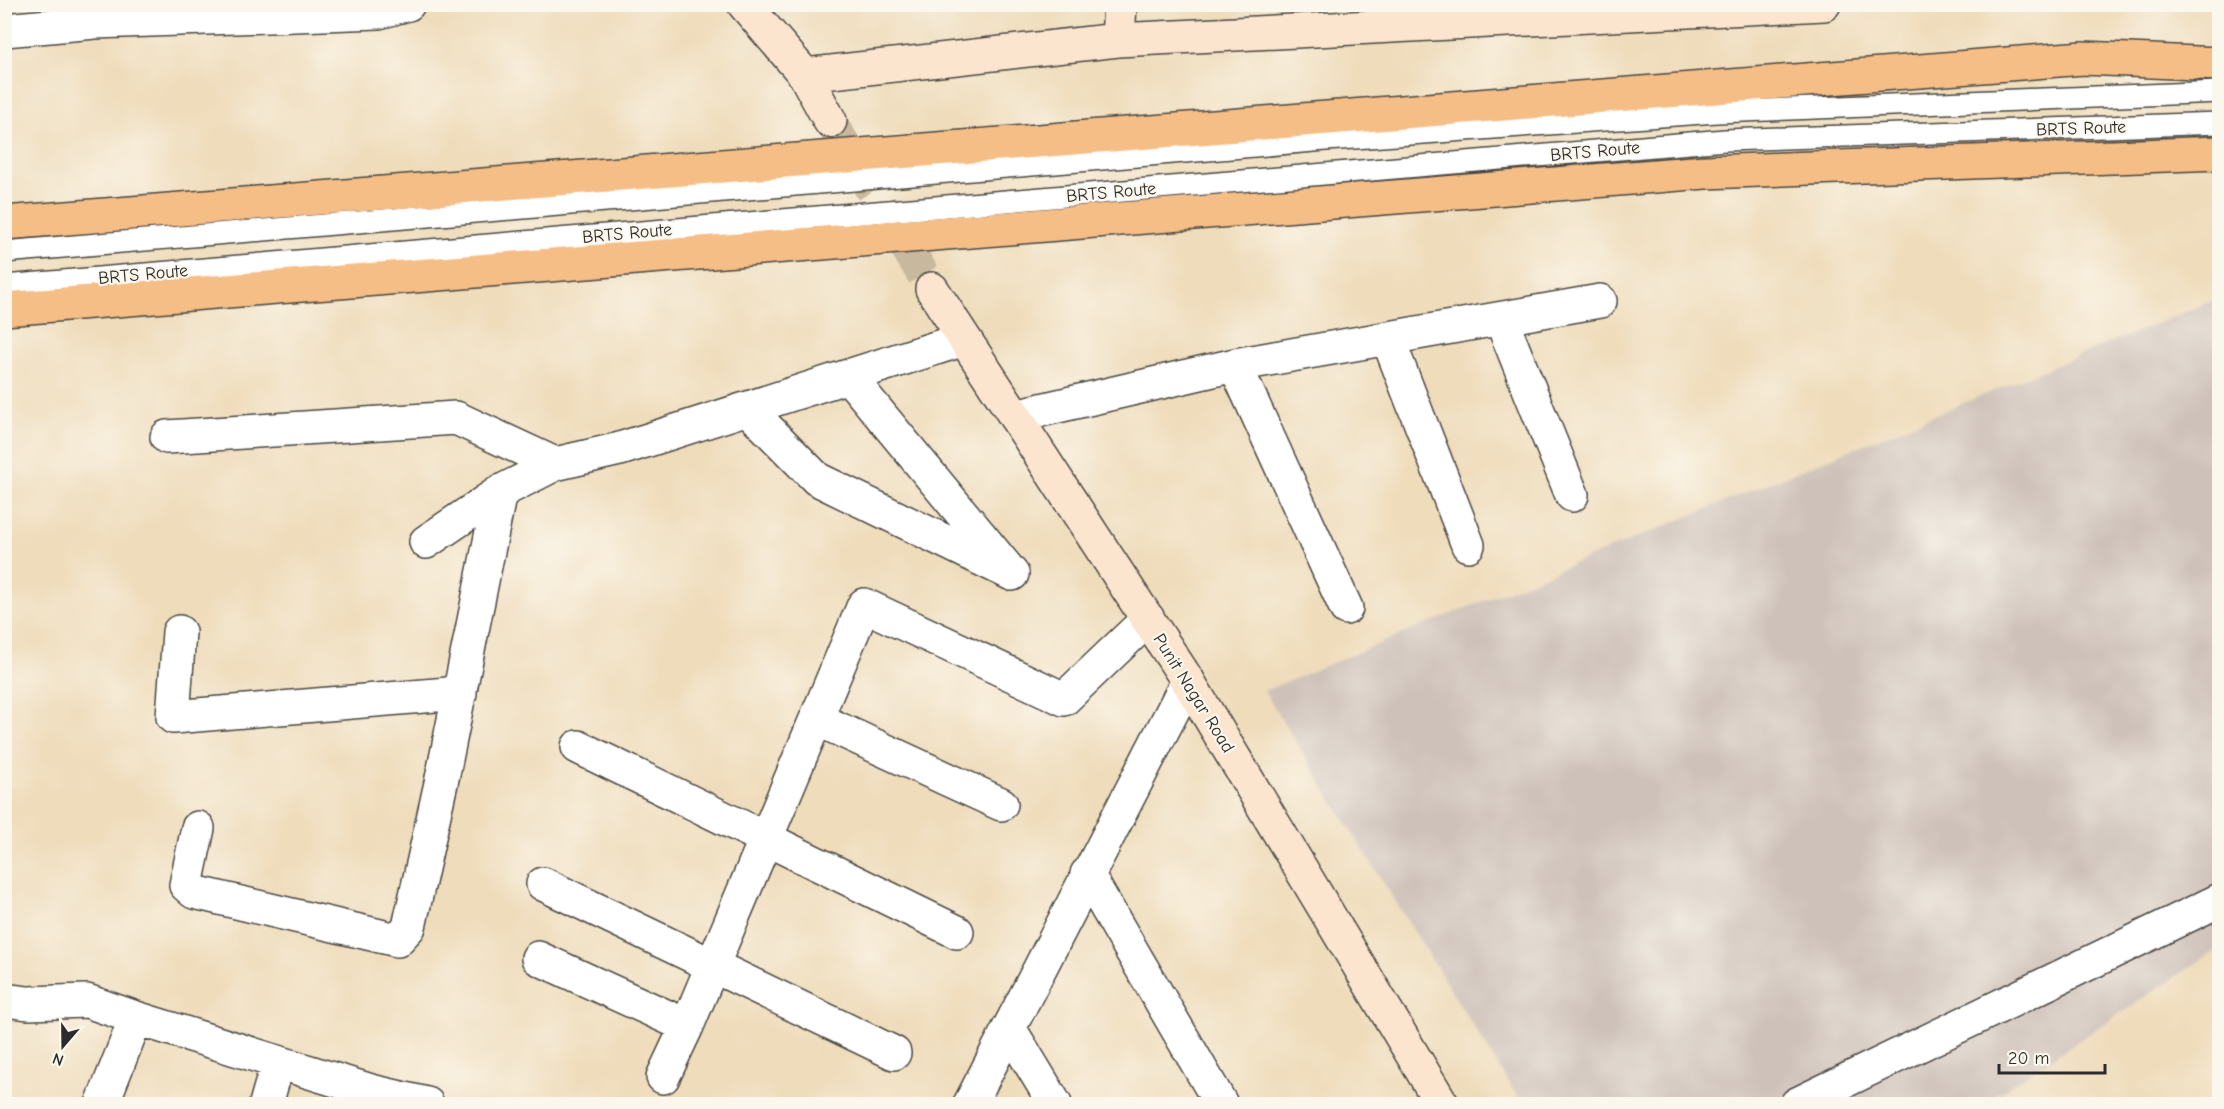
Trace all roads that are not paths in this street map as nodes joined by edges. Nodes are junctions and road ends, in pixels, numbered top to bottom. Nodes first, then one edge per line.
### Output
1 (408, 4) edge
2 (744, 4) edge
3 (1120, 4) edge
4 (1824, 4) edge
5 (316, 10) edge
6 (205, 12) edge
7 (95, 14) edge
8 (18, 21) edge
9 (1118, 40) junction
10 (2220, 64) edge
11 (805, 75) junction
12 (2220, 92) edge
13 (830, 121) tunnel mouth
14 (2220, 123) edge
15 (2220, 153) edge
16 (4, 223) edge
17 (4, 252) edge
18 (4, 286) edge
19 (932, 289) tunnel mouth
20 (1600, 301) dead end
21 (4, 309) edge
22 (1501, 319) junction
23 (964, 339) junction
24 (1388, 339) junction
25 (1236, 365) junction
26 (849, 377) junction
27 (748, 409) junction
28 (1015, 416) junction
29 (167, 437) dead end
30 (555, 464) junction
31 (500, 492) junction
32 (1572, 495) dead end
33 (426, 542) dead end
34 (1468, 545) dead end
35 (1346, 608) dead end
36 (1148, 619) junction
37 (179, 632) dead end
38 (1188, 681) junction
39 (460, 693) junction
40 (817, 719) junction
41 (578, 747) dead end
42 (1001, 804) dead end
43 (198, 828) dead end
44 (766, 839) junction
45 (1088, 874) junction
46 (543, 884) dead end
47 (2220, 900) edge
48 (957, 932) dead end
49 (538, 958) dead end
50 (712, 966) junction
51 (4, 1000) edge
52 (136, 1018) junction
53 (687, 1026) junction
54 (1009, 1028) junction
55 (894, 1053) dead end
56 (278, 1062) junction
57 (663, 1077) dead end
58 (102, 1104) edge
59 (266, 1104) edge
60 (421, 1104) edge
61 (970, 1104) edge
62 (1055, 1104) edge
63 (1221, 1104) edge
64 (1442, 1104) edge
65 (1797, 1104) edge

1 - 5 street
2 - 11 street
3 - 9 street
4 - 9 street
5 - 6 street
6 - 7 street
7 - 8 street
9 - 11 street
10 - 16 main road
11 - 13 street
12 - 17 lane, BRTS Route
14 - 18 lane, BRTS Route
15 - 21 main road
19 - 23 street, Punit Nagar Road
20 - 22 street
22 - 24 street
22 - 32 street
23 - 26 street
23 - 28 street, Punit Nagar Road
24 - 25 street
24 - 34 street
25 - 28 street
25 - 35 street
26 - 27 street
26 - 27 street
27 - 30 street
28 - 36 street, Punit Nagar Road
29 - 30 street
30 - 31 street
31 - 33 street
31 - 39 street
36 - 38 street, Punit Nagar Road
36 - 40 street
37 - 39 street
38 - 45 street
38 - 64 street, Punit Nagar Road
39 - 43 street
40 - 42 street
40 - 44 street
41 - 44 street
44 - 48 street
44 - 50 street
45 - 54 street
45 - 63 street
46 - 50 street
47 - 65 street
49 - 53 street
50 - 53 street
50 - 55 street
51 - 52 street
52 - 56 street
52 - 58 street
53 - 57 street
54 - 61 street
54 - 62 street
56 - 59 street
56 - 60 street

